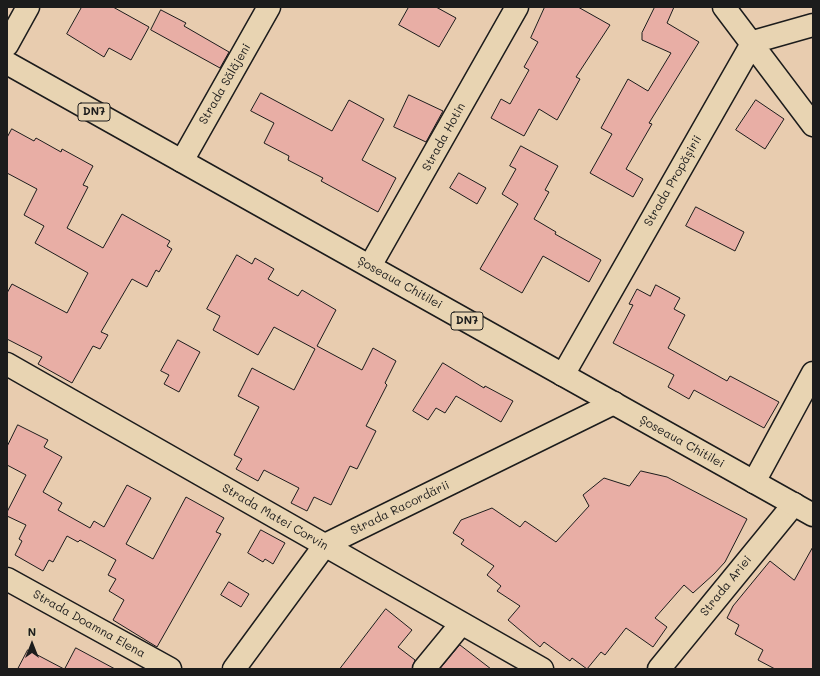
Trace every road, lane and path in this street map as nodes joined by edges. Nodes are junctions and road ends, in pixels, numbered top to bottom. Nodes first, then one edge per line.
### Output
1 (28, 7) edge
2 (269, 7) edge
3 (517, 7) edge
4 (724, 7) edge
5 (813, 25) edge
6 (753, 42) junction
7 (7, 45) edge
8 (7, 63) edge
9 (813, 125) edge
10 (182, 161) junction
11 (370, 266) junction
12 (7, 364) edge
13 (813, 373) edge
14 (563, 375) junction
15 (614, 403) junction
16 (754, 482) junction
17 (794, 504) junction
18 (813, 515) edge
19 (325, 546) junction
20 (7, 579) edge
21 (461, 624) junction
22 (170, 669) edge
23 (234, 669) edge
24 (424, 669) edge
25 (542, 669) edge
26 (659, 669) edge

1 - 7 street
2 - 10 street, Strada Sălăjeni
3 - 11 street, Strada Hotin
4 - 6 street
5 - 6 street
6 - 9 street
6 - 14 street, Strada Propășirii
8 - 10 street, Șoseaua Chitilei / DN7
10 - 11 street, Șoseaua Chitilei / DN7
11 - 14 street, Șoseaua Chitilei / DN7
12 - 19 street, Strada Matei Corvin
13 - 16 street
14 - 15 street, Șoseaua Chitilei / DN7
15 - 16 street, Șoseaua Chitilei / DN7
15 - 19 street, Strada Racordării
16 - 17 street, Șoseaua Chitilei / DN7
17 - 18 street, Șoseaua Chitilei / DN7
17 - 26 street, Strada Ariei
19 - 21 street, Strada Matei Corvin
19 - 23 street, Strada Racordării
20 - 22 street, Strada Doamna Elena
21 - 24 street
21 - 25 street, Strada Matei Corvin

